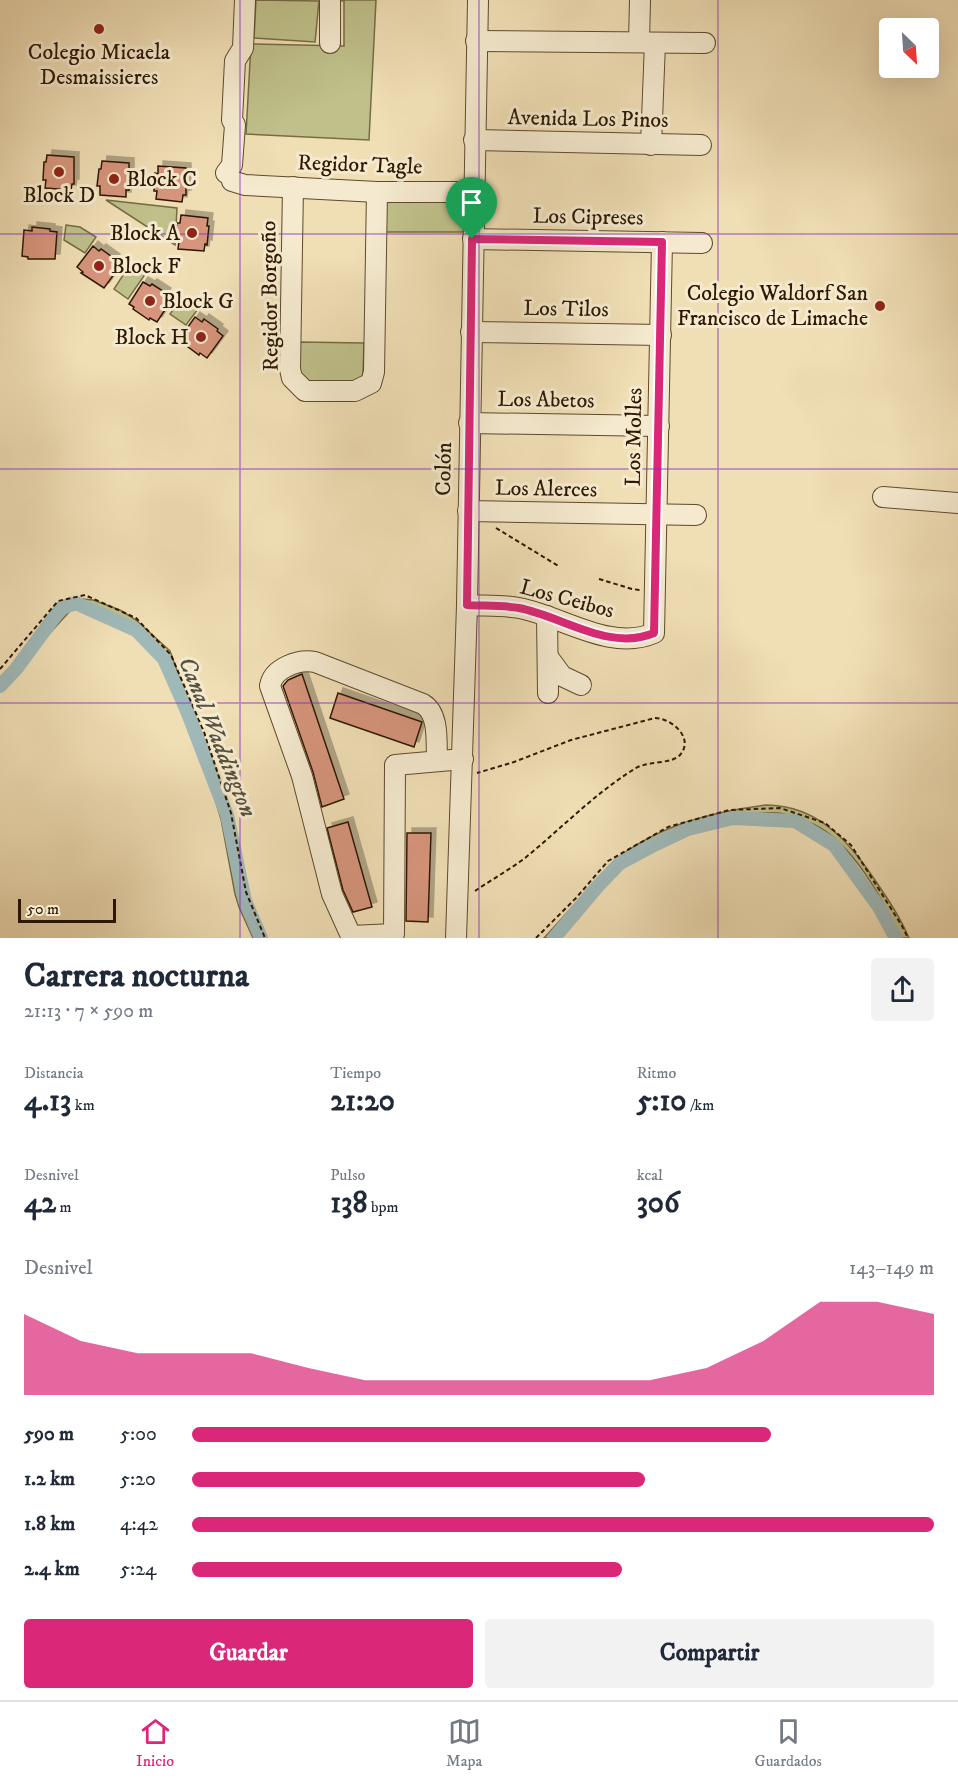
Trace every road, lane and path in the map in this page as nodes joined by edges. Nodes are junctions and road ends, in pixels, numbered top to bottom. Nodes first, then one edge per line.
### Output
1 (245, 0) edge
2 (330, 0) edge
3 (478, 0) edge
4 (640, 0) edge
5 (476, 41) junction
6 (330, 43) dead end
7 (647, 43) junction
8 (705, 43) dead end
9 (474, 140) junction
10 (651, 145) junction
11 (701, 145) dead end
12 (293, 187) junction
13 (377, 192) junction
14 (473, 192) junction
15 (472, 239) junction
16 (662, 242) junction
17 (702, 243) dead end
18 (471, 332) junction
19 (661, 335) junction
20 (469, 423) junction
21 (658, 426) junction
22 (883, 496) dead end
23 (958, 503) edge
24 (468, 511) junction
25 (657, 514) junction
26 (696, 515) dead end
27 (495, 528) dead end
28 (560, 567) dead end
29 (599, 579) dead end
30 (655, 591) junction
31 (467, 605) junction
32 (547, 616) junction
33 (654, 633) joint
34 (548, 657) junction
35 (0, 669) edge
36 (581, 685) dead end
37 (548, 693) dead end
38 (437, 762) junction
39 (462, 768) junction
40 (457, 903) junction
41 (265, 938) edge
42 (456, 938) edge
43 (536, 938) edge
44 (908, 938) edge

1 - 12 street, Regidor Tagle
2 - 6 street
3 - 5 street, Colón
4 - 7 street
5 - 7 street
5 - 9 street, Colón
7 - 8 street
7 - 10 street
9 - 10 street, Avenida Los Pinos
9 - 14 street, Colón
10 - 11 street, Avenida Los Pinos
12 - 13 street, Regidor Tagle
12 - 13 street, Regidor Borgoño
13 - 14 street, Regidor Tagle
14 - 15 street, Colón
15 - 16 street, Los Cipreses
15 - 18 street, Colón
16 - 17 street, Los Cipreses
16 - 19 street, Los Molles
18 - 19 street, Los Tilos
18 - 20 street, Colón
19 - 21 street, Los Molles
20 - 21 street, Los Abetos
20 - 24 street, Colón
21 - 25 street, Los Molles
22 - 23 street
24 - 25 street, Los Alerces
24 - 31 street, Colón
25 - 26 street, Los Alerces
25 - 30 street, Los Molles
27 - 28 path
29 - 30 path
30 - 33 street, Los Molles
31 - 32 street, Los Ceibos
31 - 39 street, Colón
32 - 33 street, Los Ceibos
32 - 34 street
34 - 36 street
34 - 37 street
35 - 41 path
38 - 38 street
38 - 39 street
39 - 40 street, Colón
39 - 40 path
40 - 42 street, Colón
43 - 44 path

